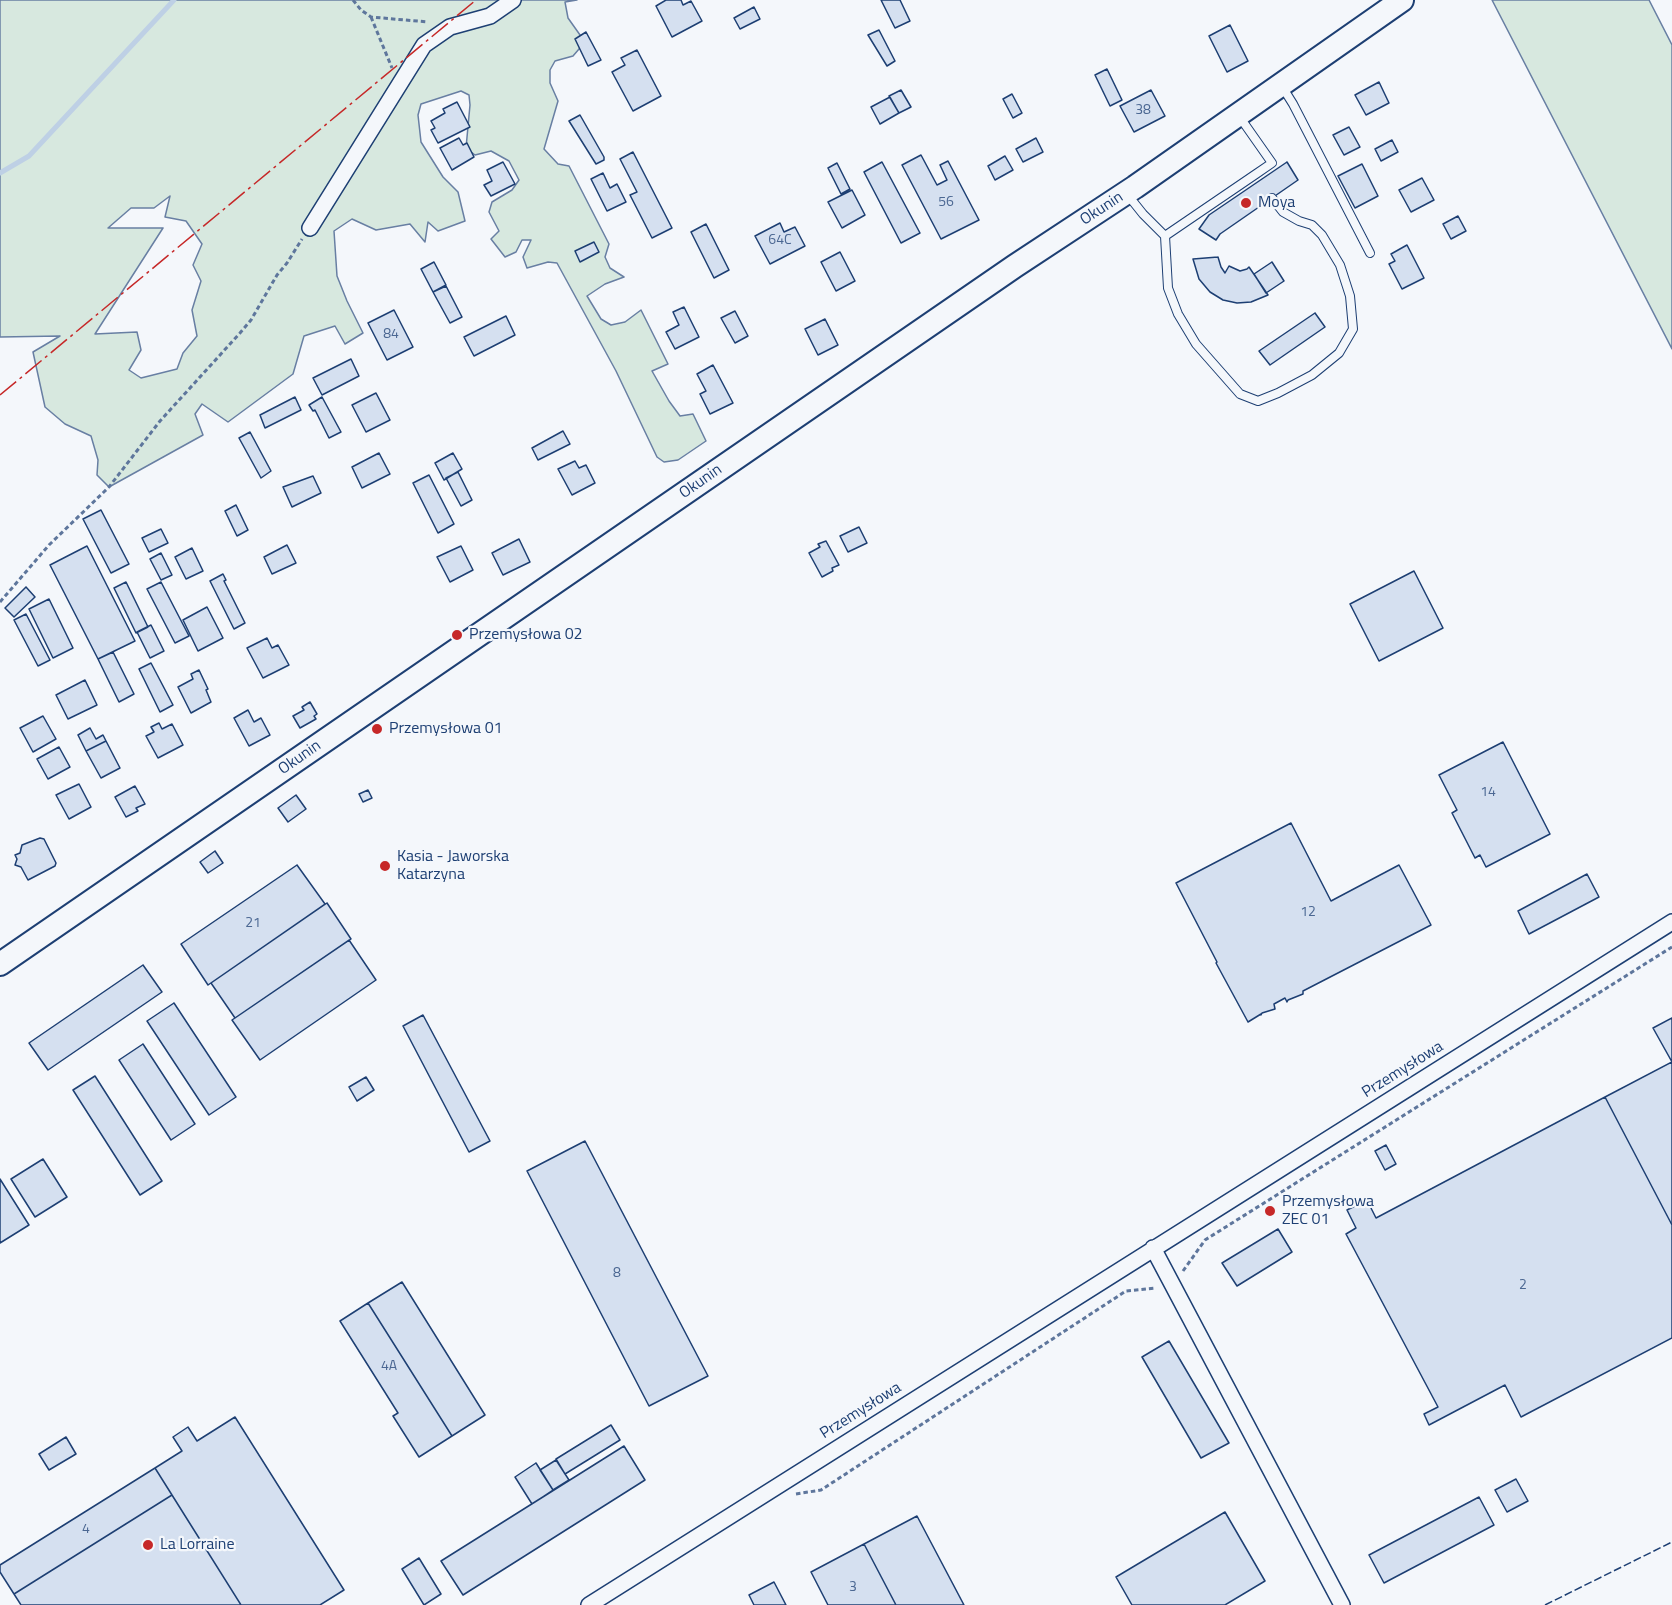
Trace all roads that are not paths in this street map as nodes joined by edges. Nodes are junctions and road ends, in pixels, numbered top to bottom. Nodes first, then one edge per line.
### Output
1 (513, 0) edge
2 (1402, 0) edge
3 (1280, 84) junction
4 (1238, 115) junction
5 (1126, 193) junction
6 (1272, 198) dead end
7 (309, 228) road end
8 (1165, 236) junction
9 (1370, 253) dead end
10 (1672, 922) edge
11 (0, 964) edge
12 (1153, 1248) junction
13 (589, 1605) edge
14 (1342, 1605) edge

1 - 7 street
2 - 3 main road, Okunin
3 - 4 main road, Okunin
3 - 9 lane
4 - 5 main road, Okunin
4 - 8 lane
5 - 8 lane
5 - 11 main road, Okunin
6 - 8 lane
10 - 12 street, Przemysłowa
12 - 13 street, Przemysłowa
12 - 14 street

